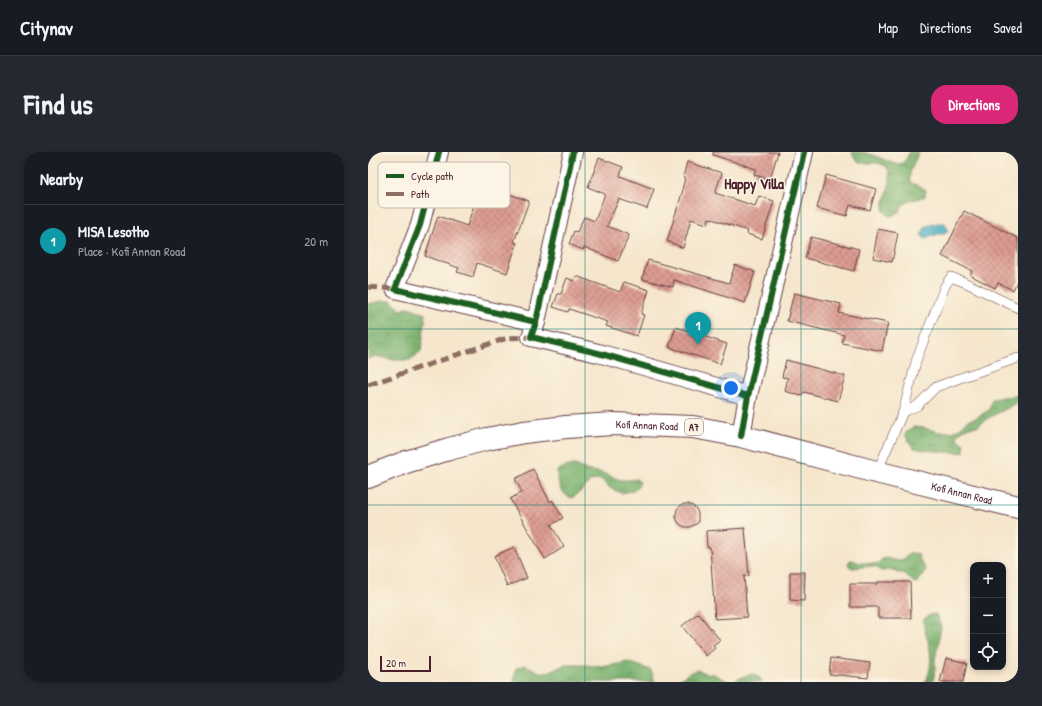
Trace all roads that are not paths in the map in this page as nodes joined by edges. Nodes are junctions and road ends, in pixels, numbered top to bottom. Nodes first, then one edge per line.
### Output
1 (439, 152) edge
2 (573, 152) edge
3 (804, 152) edge
4 (436, 162) edge
5 (424, 208) edge
6 (1018, 308) edge
7 (536, 322) junction
8 (1018, 358) edge
9 (748, 396) junction
10 (903, 412) junction
11 (741, 436) junction
12 (876, 472) junction
13 (368, 477) edge
14 (1018, 507) edge

1 - 4 street
2 - 7 street
3 - 9 street
5 - 7 street
6 - 10 lane
7 - 9 street
8 - 10 lane
9 - 11 street
10 - 12 lane
11 - 12 main road, Kofi Annan Road / A7
11 - 13 main road, Kofi Annan Road / A7
12 - 14 main road, Kofi Annan Road / A7

